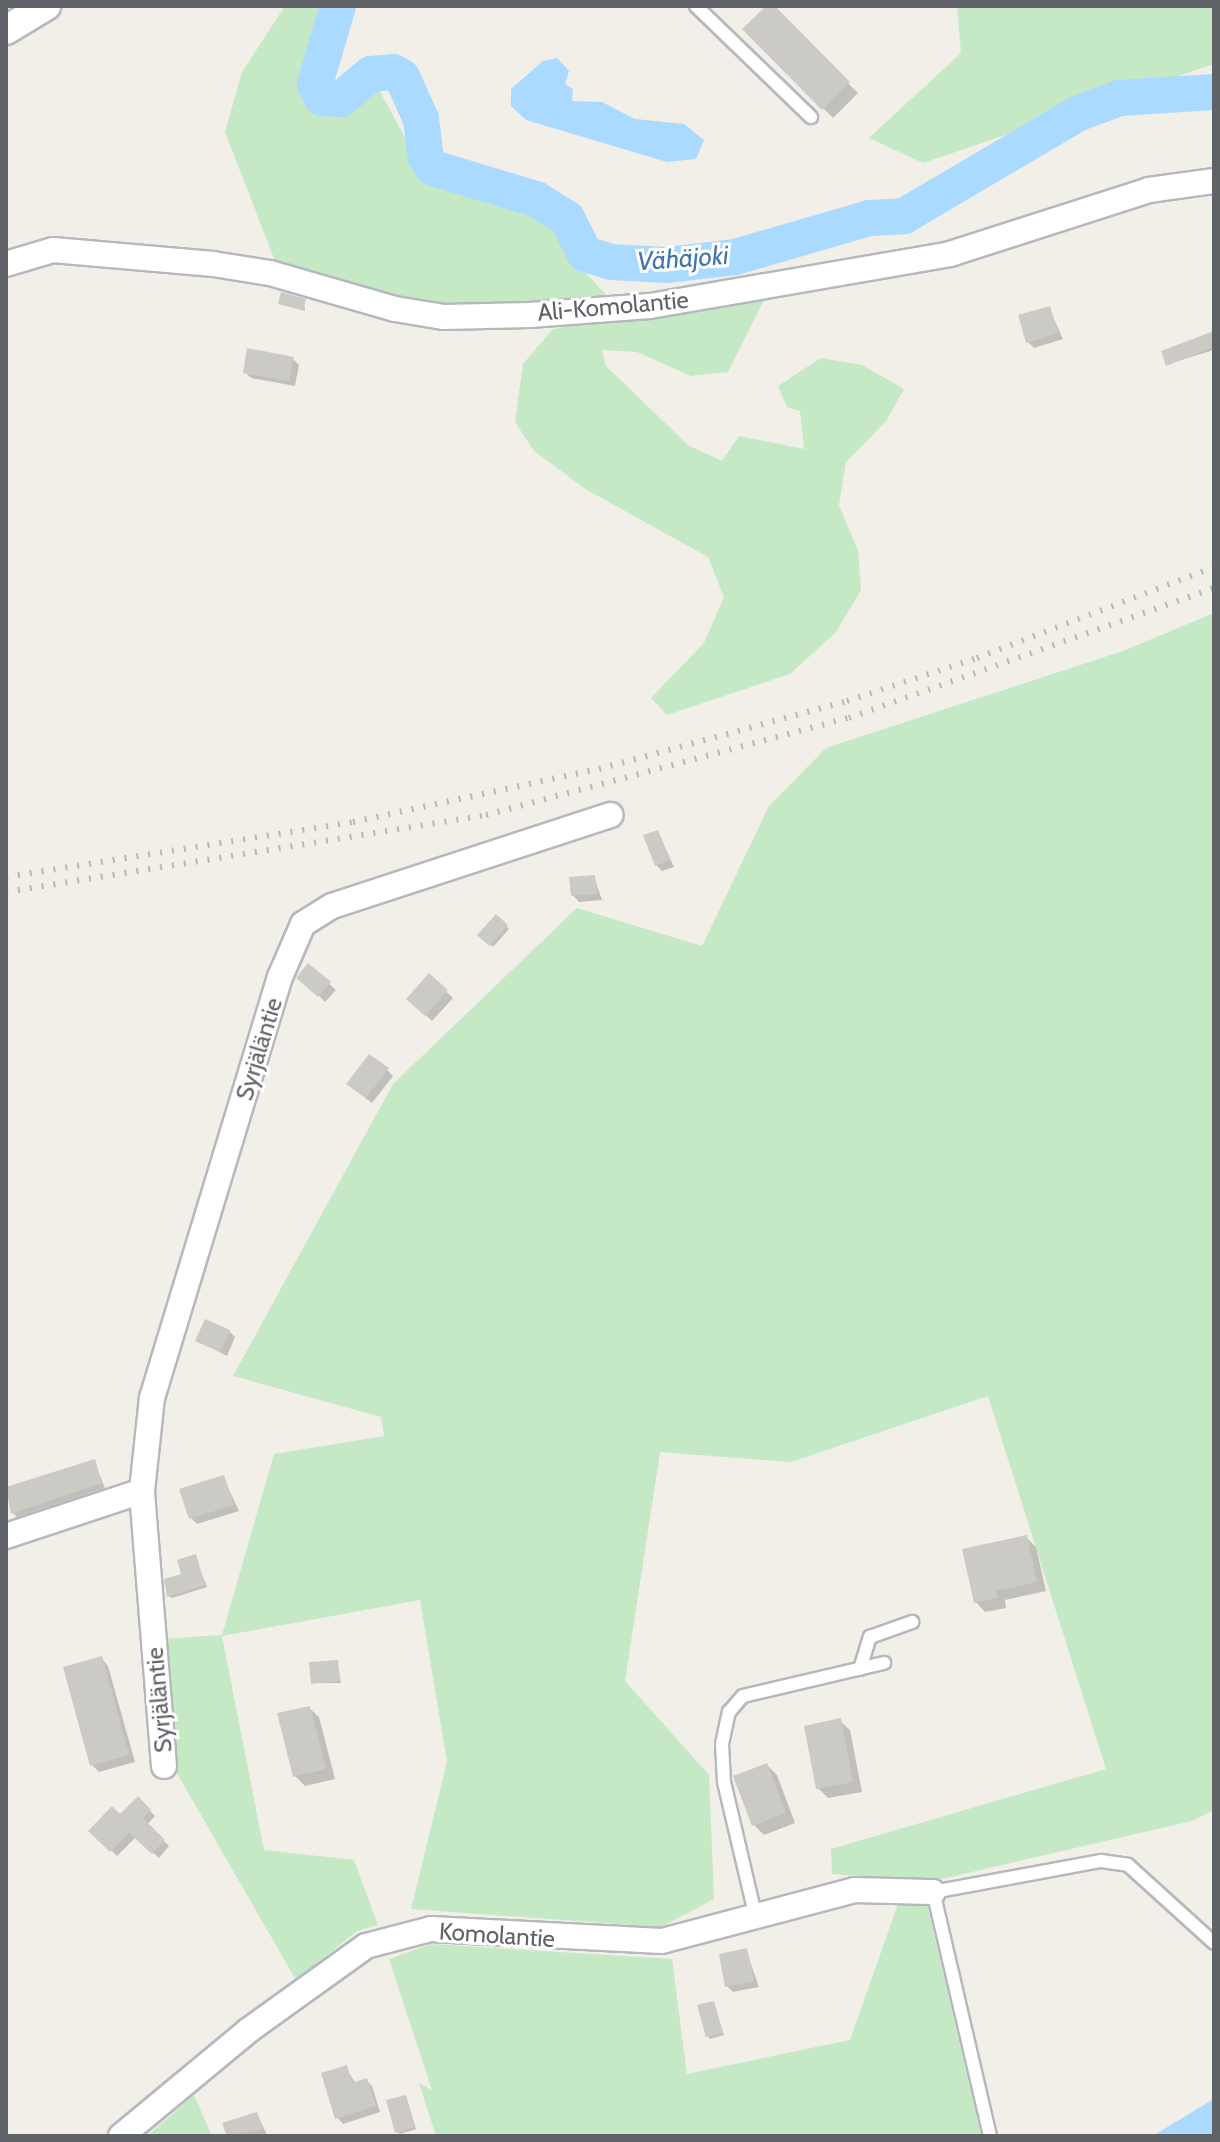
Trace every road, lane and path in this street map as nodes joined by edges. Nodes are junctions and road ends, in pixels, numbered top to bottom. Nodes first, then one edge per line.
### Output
1 (46, 6) edge
2 (696, 6) edge
3 (6, 30) edge
4 (811, 117) dead end
5 (1214, 181) edge
6 (6, 264) edge
7 (610, 815) dead end
8 (142, 1491) junction
9 (6, 1536) edge
10 (912, 1622) dead end
11 (884, 1663) dead end
12 (860, 1669) junction
13 (164, 1766) dead end
14 (933, 1892) junction
15 (755, 1914) junction
16 (1214, 1943) edge
17 (121, 2136) edge
18 (990, 2136) edge

1 - 3 street
2 - 4 lane
5 - 6 street, Ali-Komolantie
7 - 8 street, Syrjäläntie
8 - 9 street
8 - 13 street, Syrjäläntie
10 - 12 lane
11 - 12 lane
12 - 15 lane
14 - 15 street, Komolantie
14 - 16 lane
14 - 18 lane
15 - 17 street, Komolantie

